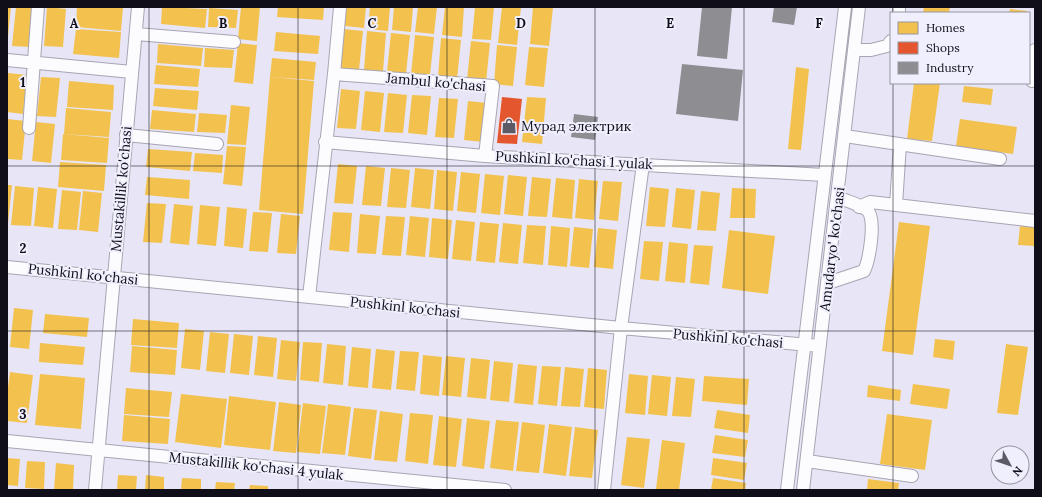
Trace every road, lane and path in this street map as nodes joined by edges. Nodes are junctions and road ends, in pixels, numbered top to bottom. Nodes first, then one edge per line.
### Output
1 (38, 7) edge
2 (138, 7) edge
3 (340, 7) edge
4 (845, 7) edge
5 (859, 7) edge
6 (136, 34) junction
7 (234, 42) dead end
8 (890, 42) edge
9 (855, 50) junction
10 (1035, 50) edge
11 (7, 60) edge
12 (35, 63) junction
13 (132, 72) junction
14 (334, 74) junction
15 (1032, 82) dead end
16 (29, 128) dead end
17 (126, 135) junction
18 (845, 136) junction
19 (325, 142) junction
20 (217, 144) dead end
21 (900, 144) junction
22 (485, 156) junction
23 (1000, 159) dead end
24 (643, 164) junction
25 (824, 174) junction
26 (838, 197) junction
27 (896, 205) junction
28 (859, 207) junction
29 (1035, 221) edge
30 (7, 267) edge
31 (113, 278) junction
32 (828, 283) junction
33 (309, 297) junction
34 (622, 328) junction
35 (804, 344) junction
36 (820, 346) junction
37 (7, 441) edge
38 (98, 451) junction
39 (807, 461) junction
40 (912, 476) dead end
41 (95, 490) edge
42 (505, 490) edge
43 (604, 490) edge
44 (787, 490) edge
45 (803, 490) edge

1 - 12 street
2 - 6 street, Mustakillik ko'chasi
3 - 14 street
4 - 25 street
5 - 9 street, Amudaryo' ko'chasi
6 - 7 street
6 - 13 street, Mustakillik ko'chasi
8 - 9 street
9 - 18 street, Amudaryo' ko'chasi
10 - 15 street
11 - 12 street
12 - 13 street
12 - 16 street
13 - 17 street, Mustakillik ko'chasi
14 - 19 street
14 - 22 street, Jambul ko'chasi
17 - 20 street
17 - 31 street, Mustakillik ko'chasi
18 - 21 street
18 - 26 street, Amudaryo' ko'chasi
19 - 22 street, Pushkinl ko'chasi 1 yulak
19 - 33 street
21 - 23 street
21 - 27 street
22 - 24 street, Pushkinl ko'chasi 1 yulak
24 - 25 street, Pushkinl ko'chasi 1 yulak
24 - 34 street
25 - 35 street
26 - 28 street
26 - 32 street, Amudaryo' ko'chasi
27 - 28 street
27 - 29 street
28 - 32 street
30 - 31 street, Pushkinl ko'chasi
31 - 33 street, Pushkinl ko'chasi
31 - 38 street, Mustakillik ko'chasi
32 - 36 street, Amudaryo' ko'chasi
33 - 34 street, Pushkinl ko'chasi
34 - 35 street, Pushkinl ko'chasi
34 - 43 street
35 - 36 street, Pushkinl ko'chasi
35 - 44 street
36 - 39 street, Amudaryo' ko'chasi
37 - 38 street, Mustakillik ko'chasi 4 yulak
38 - 41 street, Mustakillik ko'chasi
38 - 42 street, Mustakillik ko'chasi 4 yulak
39 - 40 street
39 - 45 street, Amudaryo' ko'chasi

